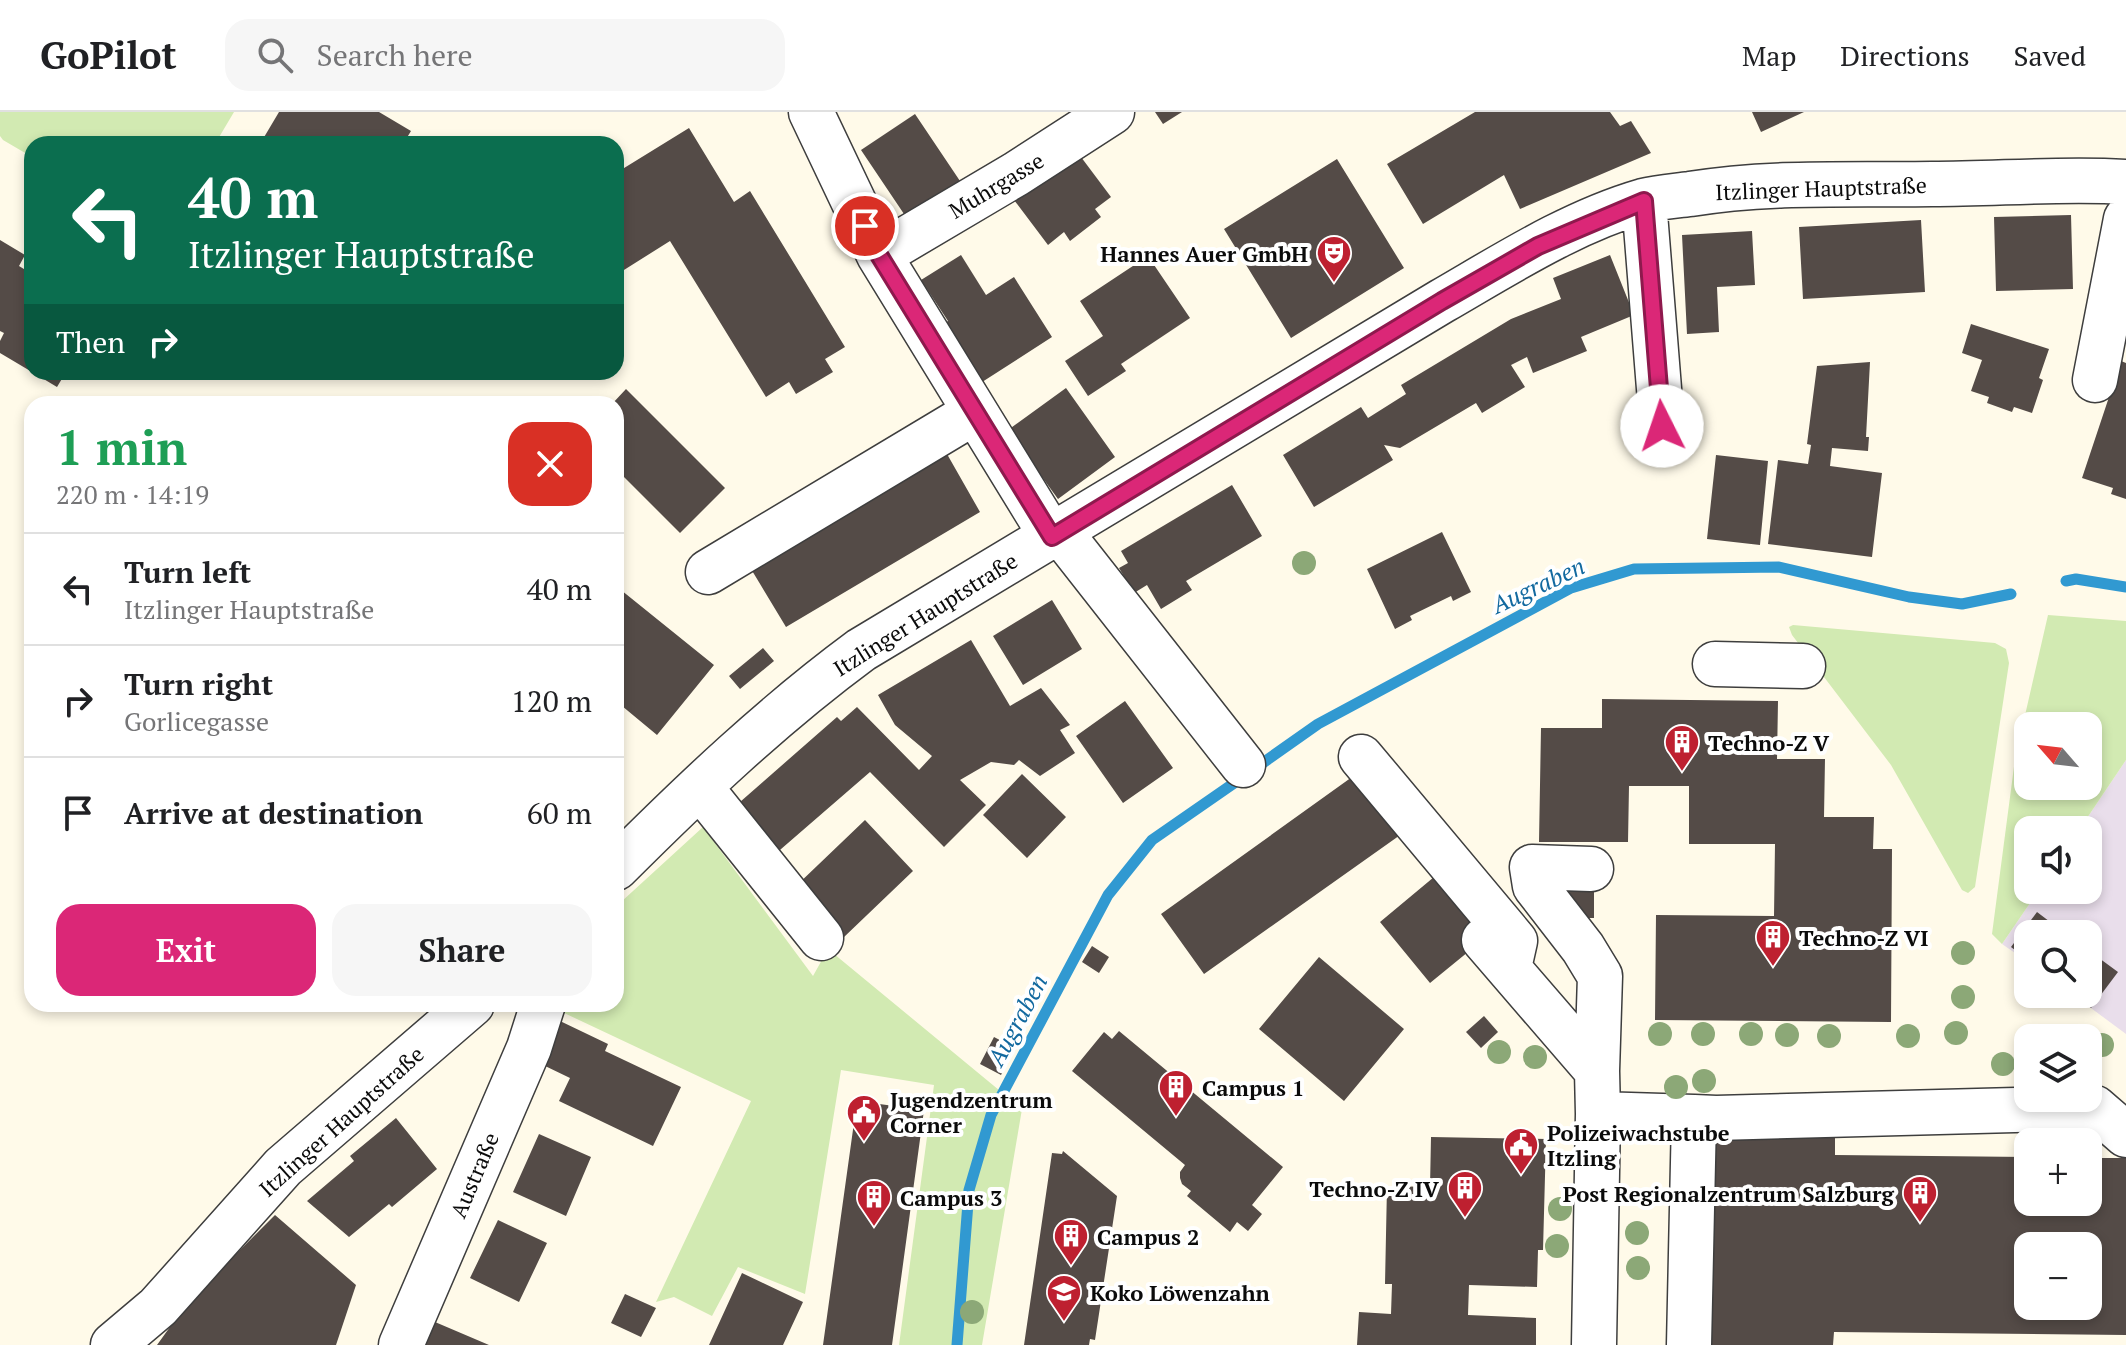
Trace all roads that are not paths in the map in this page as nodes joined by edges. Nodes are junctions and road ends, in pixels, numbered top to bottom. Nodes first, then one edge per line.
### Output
1 (811, 112) edge
2 (1112, 112) edge
3 (2126, 182) edge
4 (1644, 201) junction
5 (2126, 219) edge
6 (879, 255) junction
7 (2095, 380) dead end
8 (975, 412) junction
9 (1662, 426) dead end
10 (1056, 535) junction
11 (708, 572) dead end
12 (1715, 664) dead end
13 (1803, 666) dead end
14 (1361, 757) dead end
15 (1243, 765) dead end
16 (700, 787) junction
17 (624, 860) edge
18 (1591, 869) dead end
19 (821, 938) dead end
20 (463, 1012) edge
21 (540, 1012) edge
22 (1597, 1071) junction
23 (1598, 1114) junction
24 (1694, 1117) junction
25 (2126, 1135) edge
26 (113, 1345) edge
27 (401, 1345) edge
28 (1594, 1345) edge
29 (1689, 1345) edge

1 - 6 street
2 - 6 street, Muhrgasse
3 - 4 street, Itzlinger Hauptstraße
4 - 9 street
4 - 10 street, Itzlinger Hauptstraße
5 - 7 street
6 - 8 street
8 - 10 street
8 - 11 street
10 - 15 street
10 - 16 street, Itzlinger Hauptstraße
12 - 13 street
14 - 22 street
16 - 17 street, Itzlinger Hauptstraße
16 - 19 street
18 - 22 street
20 - 26 street, Itzlinger Hauptstraße
21 - 27 street, Austraße
22 - 23 street
23 - 24 street
23 - 28 street
24 - 25 street
24 - 29 street

